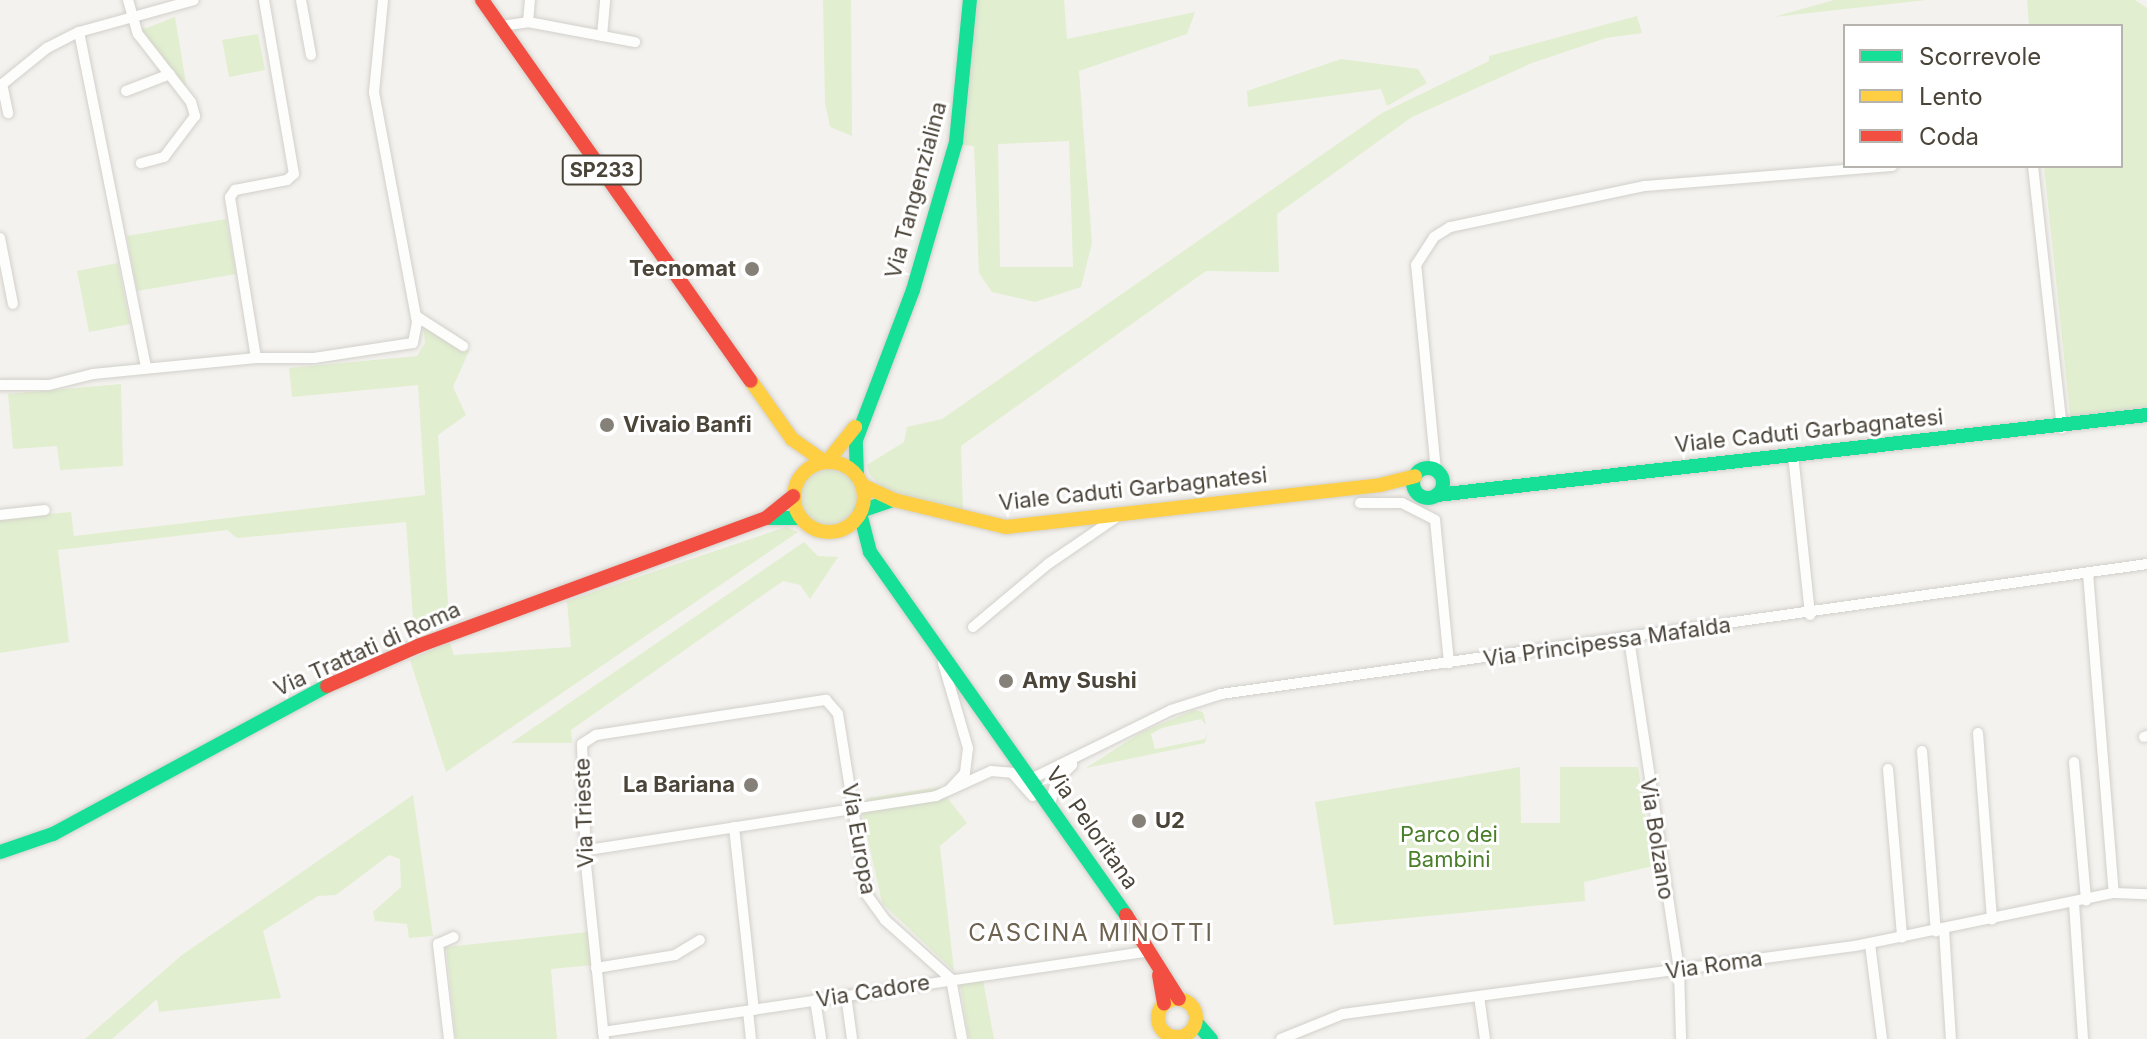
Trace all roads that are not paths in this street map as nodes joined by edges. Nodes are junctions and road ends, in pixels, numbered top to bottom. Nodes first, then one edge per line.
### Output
1 (128, 0) edge
2 (194, 0) edge
3 (264, 0) edge
4 (301, 0) edge
5 (383, 0) edge
6 (482, 0) edge
7 (530, 0) edge
8 (605, 0) edge
9 (970, 0) edge
10 (132, 15) junction
11 (528, 22) junction
12 (501, 26) junction
13 (79, 32) junction
14 (602, 36) junction
15 (635, 42) dead end
16 (311, 55) dead end
17 (170, 74) junction
18 (1, 85) edge
19 (126, 91) dead end
20 (8, 113) dead end
21 (141, 163) dead end
22 (1867, 168) edge
23 (2033, 168) edge
24 (0, 238) edge
25 (13, 304) dead end
26 (416, 316) junction
27 (463, 346) dead end
28 (256, 358) junction
29 (735, 362) junction
30 (146, 368) junction
31 (876, 384) junction
32 (0, 385) edge
33 (2147, 415) edge
34 (2062, 428) junction
35 (1793, 455) junction
36 (826, 462) junction
37 (1429, 473) junction
38 (798, 480) junction
39 (859, 481) junction
40 (1380, 485) junction
41 (1475, 488) junction
42 (1418, 494) junction
43 (1437, 495) junction
44 (793, 496) junction
45 (894, 500) junction
46 (1360, 503) dead end
47 (45, 510) dead end
48 (861, 512) junction
49 (1120, 514) junction
50 (0, 515) edge
51 (766, 518) junction
52 (800, 518) junction
53 (831, 533) junction
54 (870, 552) junction
55 (2147, 564) edge
56 (2088, 573) junction
57 (1810, 615) junction
58 (973, 627) dead end
59 (1629, 639) junction
60 (940, 653) junction
61 (1449, 663) junction
62 (831, 702) joint
63 (1978, 733) dead end
64 (1922, 751) dead end
65 (1080, 759) junction
66 (2074, 762) dead end
67 (1018, 764) junction
68 (1888, 769) dead end
69 (1031, 779) junction
70 (942, 794) junction
71 (1047, 806) junction
72 (853, 809) junction
73 (734, 827) junction
74 (588, 850) junction
75 (0, 852) edge
76 (2114, 893) junction
77 (2147, 894) edge
78 (2086, 900) junction
79 (2074, 903) junction
80 (1992, 919) junction
81 (1940, 930) junction
82 (454, 937) dead end
83 (1902, 937) junction
84 (700, 940) dead end
85 (1870, 944) junction
86 (1144, 952) junction
87 (596, 968) junction
88 (1679, 970) junction
89 (951, 979) junction
90 (846, 995) junction
91 (1479, 996) junction
92 (1179, 999) junction
93 (815, 1000) junction
94 (1164, 1004) junction
95 (751, 1011) junction
96 (1196, 1022) junction
97 (604, 1035) edge
98 (1192, 1037) edge
99 (449, 1039) edge
100 (751, 1039) edge
101 (821, 1039) edge
102 (852, 1039) edge
103 (962, 1039) edge
104 (1211, 1039) edge
105 (1281, 1039) edge
106 (1485, 1039) edge
107 (1681, 1039) edge
108 (1882, 1039) edge
109 (1951, 1039) edge
110 (2083, 1039) edge

1 - 10 street
2 - 10 street
3 - 28 street
4 - 16 street
5 - 26 street
6 - 12 main road, SP233
7 - 11 street
8 - 14 street
9 - 31 main road, Via Tangenzialina
10 - 13 street
10 - 17 street
11 - 12 street
11 - 14 street
12 - 29 main road, SP233
13 - 18 street
13 - 30 street
14 - 15 street
17 - 19 street
17 - 21 street
18 - 20 street
22 - 37 street
23 - 34 street
24 - 25 street
26 - 27 street
26 - 28 street
28 - 30 street
29 - 36 main road
29 - 38 main road
30 - 32 street
31 - 36 main road, Via Tangenzialina
31 - 39 main road, Via Tangenzialina
33 - 34 main road, Viale Caduti Garbagnatesi
34 - 35 main road, Viale Caduti Garbagnatesi
35 - 41 main road, Viale Caduti Garbagnatesi
35 - 57 street
36 - 38 main road
36 - 39 main road
37 - 40 main road, Viale Caduti Garbagnatesi
37 - 41 main road, Viale Caduti Garbagnatesi
37 - 42 main road
37 - 43 main road
38 - 44 main road
39 - 45 main road, Viale Caduti Garbagnatesi
39 - 48 main road
40 - 42 main road, Viale Caduti Garbagnatesi
40 - 49 main road, Viale Caduti Garbagnatesi
41 - 43 main road, Viale Caduti Garbagnatesi
42 - 43 main road, Viale Caduti Garbagnatesi
44 - 51 main road, Via Trattati di Roma
44 - 52 main road
45 - 48 main road
45 - 49 main road, Viale Caduti Garbagnatesi
46 - 61 street
47 - 50 street
48 - 53 main road
48 - 54 main road, Via Peloritana
49 - 58 street
51 - 52 main road, Via Trattati di Roma
51 - 75 main road, Via Trattati di Roma
52 - 53 main road
53 - 54 main road, Via Peloritana
54 - 60 main road, Via Peloritana
55 - 56 street, Via Principessa Mafalda
56 - 57 street, Via Principessa Mafalda
56 - 76 street
57 - 59 street, Via Principessa Mafalda
59 - 61 street, Via Principessa Mafalda
59 - 88 street, Via Bolzano
60 - 67 main road, Via Peloritana
60 - 70 street
61 - 65 street, Via Principessa Mafalda
62 - 72 street, Via Europa
62 - 74 street, Via Trieste
63 - 80 street
64 - 81 street
65 - 69 street, Via Principessa Mafalda
65 - 71 street, Via Principessa Mafalda
66 - 78 street
67 - 69 main road, Via Peloritana
67 - 71 main road, Via Peloritana
68 - 83 street
69 - 71 main road, Via Peloritana
70 - 71 street
70 - 72 street
71 - 86 main road, Via Peloritana
71 - 92 main road, Via Peloritana
72 - 73 street
72 - 89 street, Via Europa
73 - 74 street
73 - 95 street
74 - 87 street, Via Trieste
76 - 77 street, Via Roma
76 - 78 street, Via Roma
78 - 79 street, Via Roma
79 - 80 street, Via Roma
79 - 110 street
80 - 81 street, Via Roma
81 - 83 street, Via Roma
81 - 109 street
82 - 99 street
83 - 85 street, Via Roma
84 - 87 street
85 - 88 street, Via Roma
85 - 108 street
86 - 89 street, Via Cadore
86 - 94 main road, Via Peloritana
87 - 97 street, Via Trieste
88 - 91 street, Via Roma
88 - 107 street, Via Bolzano
89 - 90 street, Via Cadore
89 - 103 street
90 - 93 street, Via Cadore
90 - 102 street
91 - 105 street, Via Roma
91 - 106 street
92 - 94 main road
92 - 96 main road
93 - 95 street, Via Cadore
93 - 101 street
94 - 98 main road
95 - 97 street, Via Cadore
95 - 100 street
96 - 98 main road
96 - 104 main road

